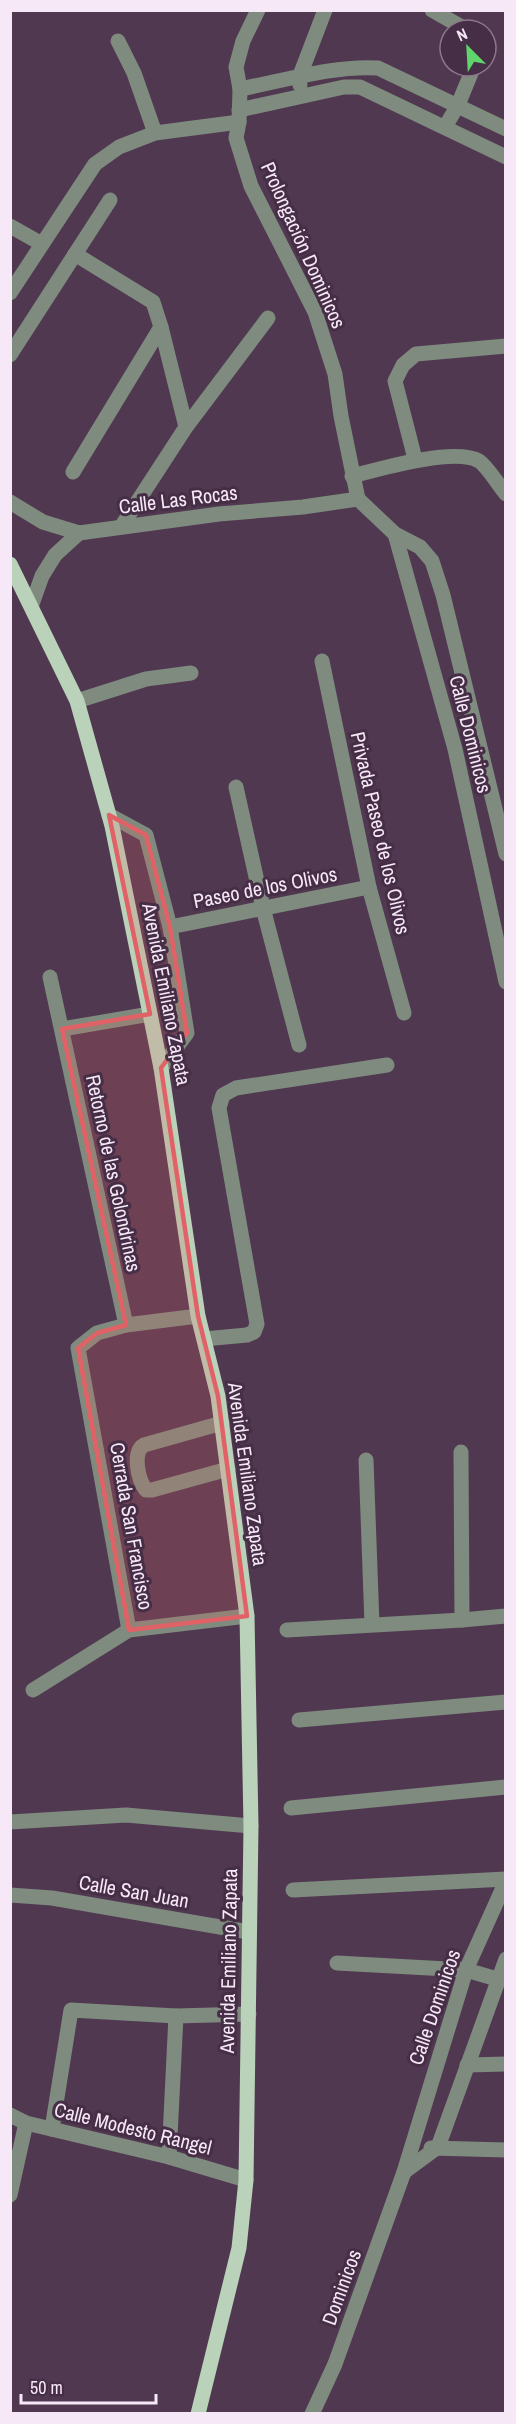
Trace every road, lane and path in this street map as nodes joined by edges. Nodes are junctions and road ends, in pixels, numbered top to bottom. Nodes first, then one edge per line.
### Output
1 (258, 10) edge
2 (325, 10) edge
3 (432, 10) edge
4 (446, 18) edge
5 (118, 41) dead end
6 (342, 70) junction
7 (299, 78) junction
8 (469, 78) edge
9 (344, 87) junction
10 (240, 89) junction
11 (303, 97) junction
12 (458, 105) junction
13 (239, 116) junction
14 (445, 127) junction
15 (506, 129) edge
16 (155, 133) junction
17 (506, 157) edge
18 (110, 200) dead end
19 (10, 225) edge
20 (42, 244) junction
21 (75, 254) junction
22 (10, 293) edge
23 (268, 318) dead end
24 (161, 327) junction
25 (506, 346) edge
26 (10, 355) edge
27 (186, 428) junction
28 (415, 459) junction
29 (73, 472) dead end
30 (352, 476) junction
31 (506, 494) edge
32 (358, 499) junction
33 (10, 502) edge
34 (121, 527) junction
35 (79, 533) junction
36 (395, 534) junction
37 (10, 564) edge
38 (32, 604) junction
39 (322, 661) dead end
40 (191, 673) dead end
41 (77, 701) junction
42 (236, 787) dead end
43 (109, 815) junction
44 (506, 854) edge
45 (479, 860) junction
46 (369, 887) junction
47 (263, 908) junction
48 (170, 927) junction
49 (50, 977) dead end
50 (506, 982) edge
51 (404, 1013) dead end
52 (150, 1014) junction
53 (62, 1029) junction
54 (299, 1045) dead end
55 (387, 1065) dead end
56 (161, 1068) junction
57 (198, 1316) junction
58 (126, 1325) junction
59 (204, 1339) junction
60 (222, 1423) junction
61 (461, 1452) dead end
62 (366, 1460) dead end
63 (228, 1469) junction
64 (247, 1616) junction
65 (506, 1616) edge
66 (462, 1620) junction
67 (372, 1624) junction
68 (129, 1630) junction
69 (287, 1630) dead end
70 (33, 1690) dead end
71 (506, 1702) edge
72 (299, 1720) dead end
73 (506, 1787) edge
74 (291, 1808) dead end
75 (10, 1821) edge
76 (251, 1826) junction
77 (506, 1880) edge
78 (293, 1890) dead end
79 (10, 1895) edge
80 (249, 1932) junction
81 (506, 1959) edge
82 (336, 1963) dead end
83 (466, 1970) junction
84 (501, 1979) edge
85 (249, 2014) junction
86 (176, 2016) junction
87 (506, 2064) edge
88 (467, 2065) junction
89 (10, 2115) edge
90 (26, 2123) junction
91 (52, 2129) junction
92 (438, 2147) junction
93 (410, 2149) junction
94 (506, 2150) edge
95 (168, 2157) junction
96 (404, 2172) junction
97 (246, 2180) junction
98 (10, 2195) edge
99 (198, 2414) edge
100 (312, 2414) edge

1 - 10 street, Prolongación Dominicos
2 - 7 street
3 - 4 street
5 - 16 street
6 - 7 street
6 - 9 street
6 - 12 street
7 - 10 street
7 - 11 street
8 - 12 street
9 - 11 street
9 - 14 street
10 - 13 street, Prolongación Dominicos
11 - 13 street
12 - 14 street
12 - 15 street
13 - 16 street
13 - 30 street, Prolongación Dominicos
14 - 17 street
16 - 20 street
18 - 21 street
19 - 20 street
20 - 22 street
21 - 24 street
21 - 26 street
23 - 27 street
24 - 27 street
24 - 29 street
25 - 28 street
27 - 34 street
28 - 30 street
28 - 31 street
30 - 32 street, Prolongación Dominicos
32 - 34 street, Calle Las Rocas
32 - 36 street, Calle Dominicos
33 - 35 street, Calle Las Rocas
34 - 35 street, Calle Las Rocas
35 - 38 street
36 - 44 street, Calle Dominicos
36 - 45 street, Calle Dominicos
37 - 38 main road, Avenida Emiliano Zapata
38 - 41 main road, Avenida Emiliano Zapata
39 - 46 street, Privada Paseo de los Olivos
40 - 41 street
41 - 43 main road, Avenida Emiliano Zapata
42 - 47 street
43 - 48 street, Paseo de los Olivos
43 - 52 main road, Avenida Emiliano Zapata
44 - 45 street
45 - 50 street, Calle Dominicos
46 - 47 street, Paseo de los Olivos
46 - 51 street, Privada Paseo de los Olivos
47 - 48 street, Paseo de los Olivos
47 - 54 street
48 - 56 street, Paseo de los Olivos
49 - 53 street, Retorno de las Golondrinas
52 - 53 street
52 - 56 main road, Avenida Emiliano Zapata
53 - 58 street, Retorno de las Golondrinas
55 - 59 street
56 - 57 main road, Avenida Emiliano Zapata
57 - 58 street
57 - 59 main road, Avenida Emiliano Zapata
58 - 68 street, Cerrada San Francisco
59 - 60 main road, Avenida Emiliano Zapata
60 - 63 main road, Avenida Emiliano Zapata
60 - 63 street
61 - 66 street
62 - 67 street
63 - 64 main road, Avenida Emiliano Zapata
64 - 68 street, Cerrada San Francisco
64 - 76 main road, Avenida Emiliano Zapata
65 - 66 street
66 - 67 street
67 - 69 street
68 - 70 street
71 - 72 street
73 - 74 street
75 - 76 street
76 - 80 main road, Avenida Emiliano Zapata
77 - 78 street
77 - 83 street, Calle Dominicos
79 - 80 street, Calle San Juan
80 - 85 main road, Avenida Emiliano Zapata
81 - 84 street
82 - 83 street
83 - 84 street
83 - 93 street, Calle Dominicos
84 - 88 street
85 - 86 street
85 - 97 main road, Avenida Emiliano Zapata
86 - 91 street
86 - 95 street
87 - 88 street
88 - 92 street
89 - 90 street, Calle Modesto Rangel
90 - 91 street, Calle Modesto Rangel
90 - 98 street
91 - 95 street, Calle Modesto Rangel
92 - 93 street
92 - 94 street
92 - 96 street
93 - 96 street, Dominicos
95 - 97 street, Calle Modesto Rangel
96 - 100 street, Dominicos
97 - 99 main road, Avenida Emiliano Zapata

